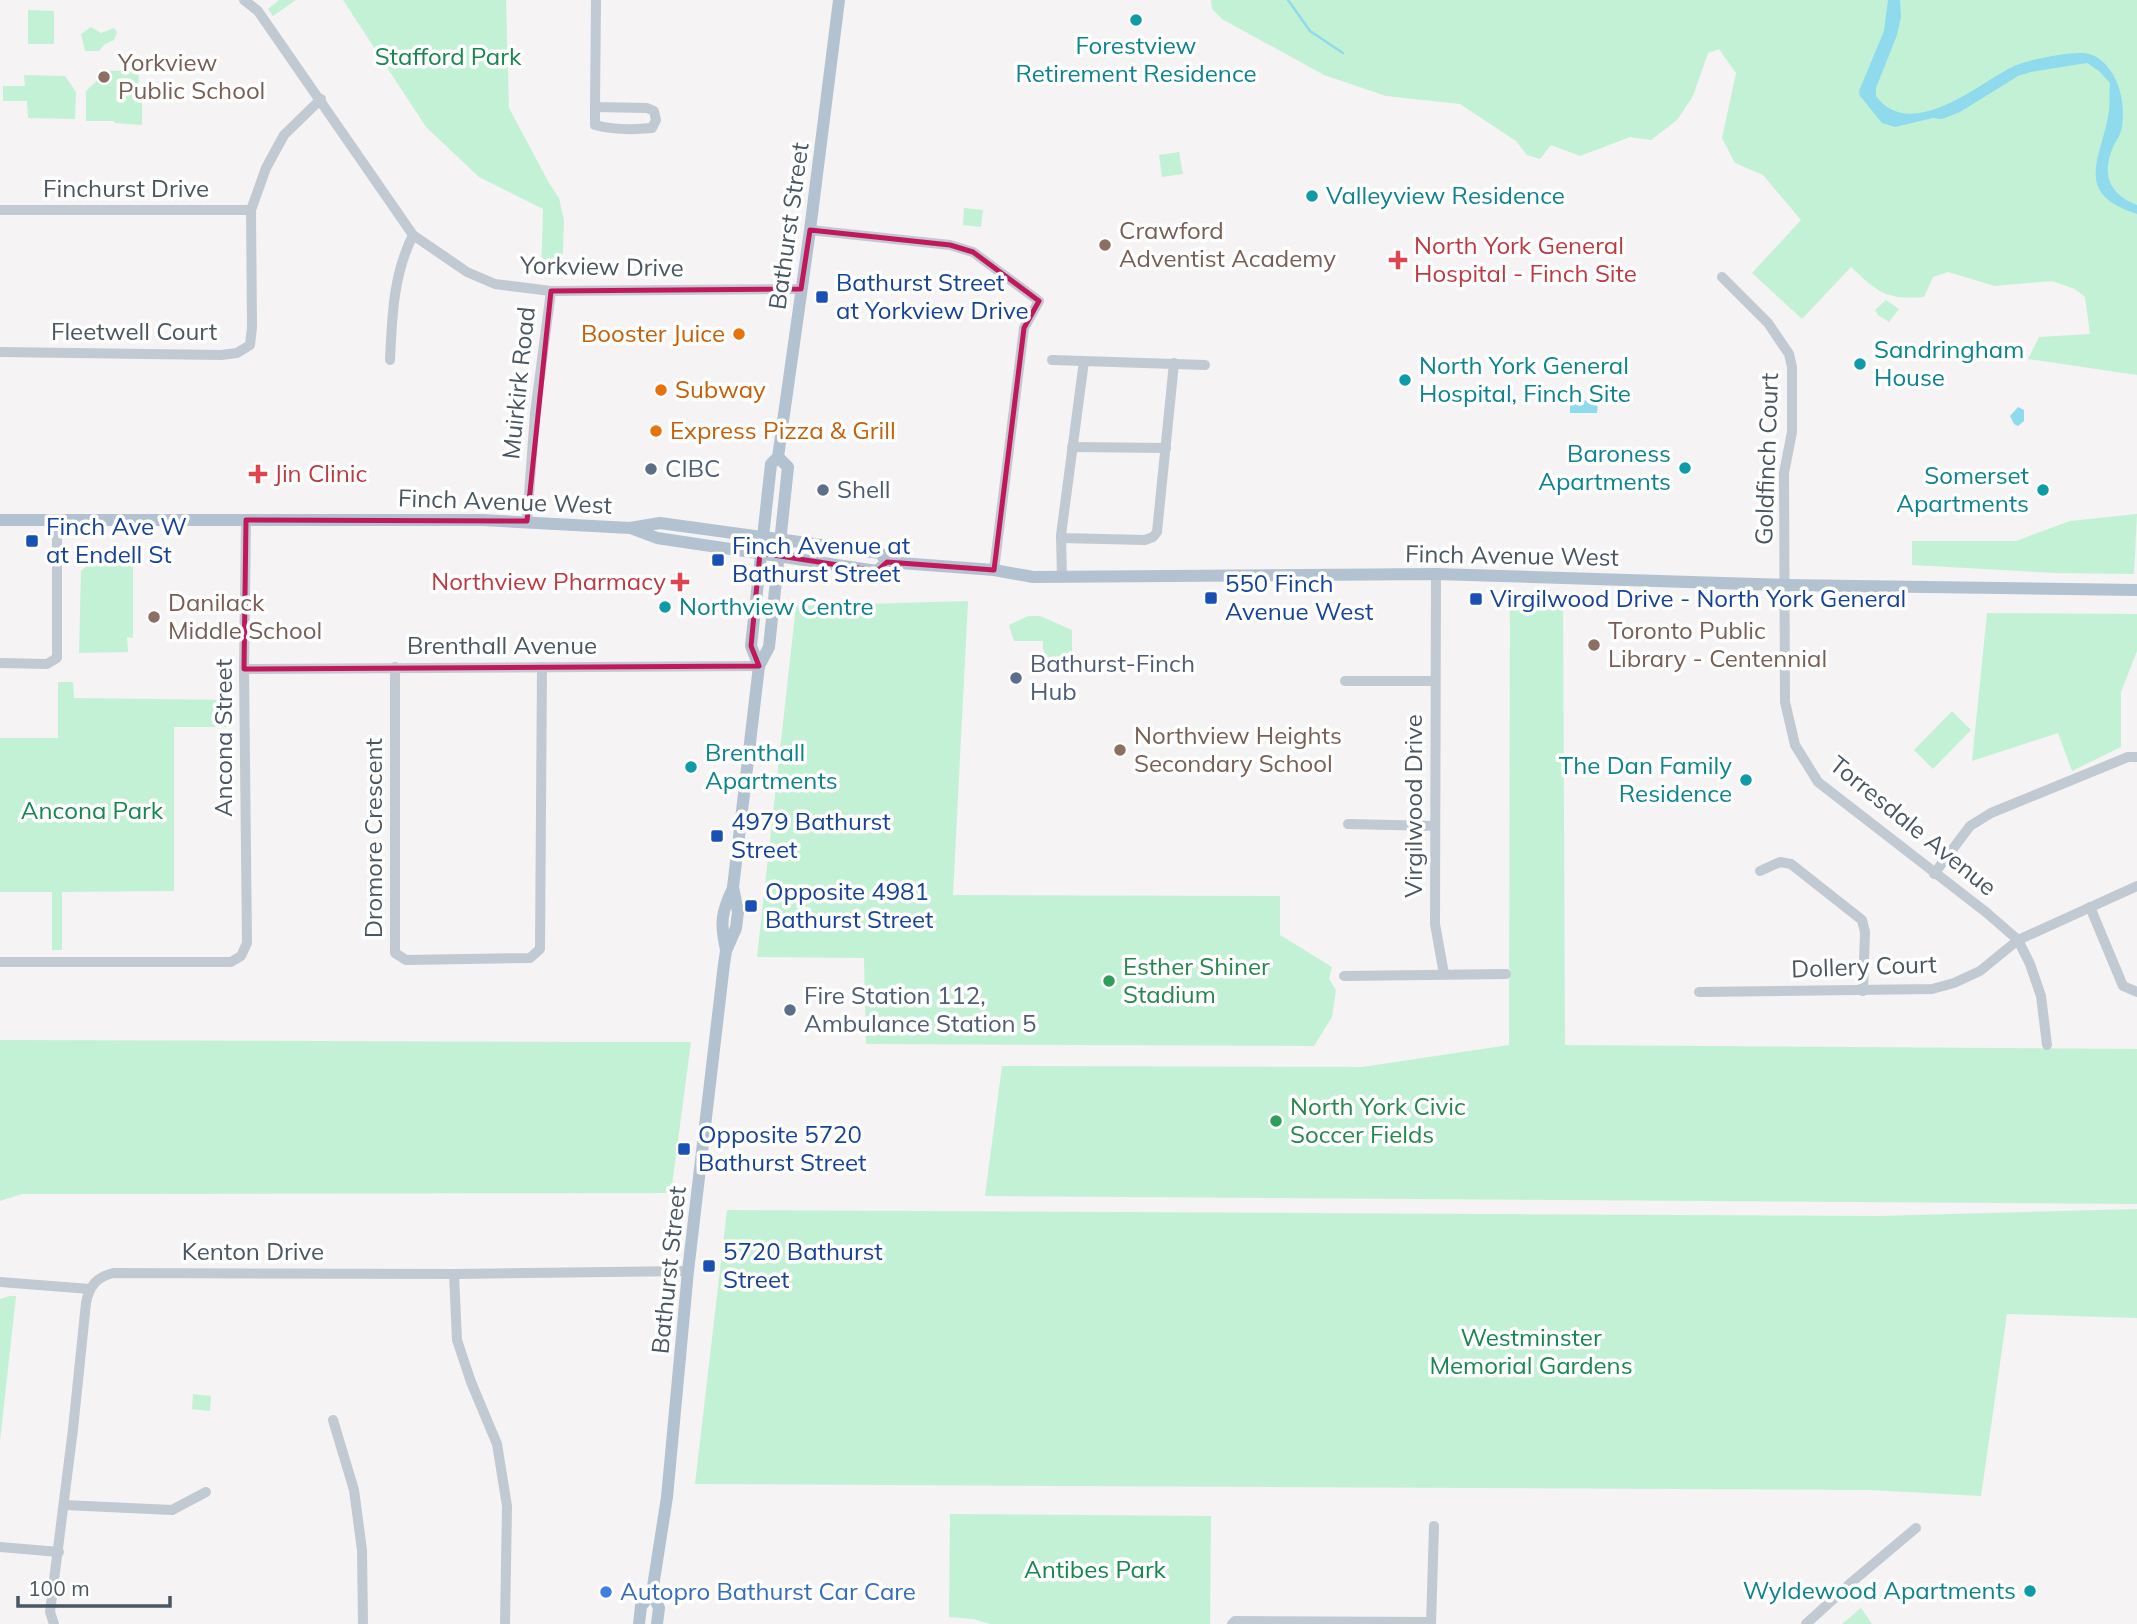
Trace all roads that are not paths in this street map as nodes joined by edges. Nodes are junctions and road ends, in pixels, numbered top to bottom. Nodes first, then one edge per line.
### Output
1 (244, 0) edge
2 (596, 0) edge
3 (839, 0) edge
4 (321, 99) junction
5 (595, 107) junction
6 (0, 210) edge
7 (251, 211) junction
8 (810, 230) junction
9 (413, 235) junction
10 (1722, 277) dead end
11 (801, 289) junction
12 (551, 291) junction
13 (0, 352) edge
14 (390, 360) dead end
15 (1052, 360) dead end
16 (1084, 361) junction
17 (1174, 363) junction
18 (1205, 365) dead end
19 (1072, 447) junction
20 (1166, 448) junction
21 (778, 457) junction
22 (0, 520) edge
23 (57, 520) junction
24 (246, 520) junction
25 (527, 521) junction
26 (630, 528) junction
27 (762, 537) junction
28 (1061, 538) junction
29 (781, 539) junction
30 (760, 554) junction
31 (778, 557) junction
32 (887, 562) junction
33 (995, 570) junction
34 (1436, 574) junction
35 (1062, 577) junction
36 (1784, 585) junction
37 (2137, 590) edge
38 (0, 663) edge
39 (759, 666) junction
40 (395, 667) junction
41 (542, 667) junction
42 (244, 670) junction
43 (1346, 681) dead end
44 (1435, 681) junction
45 (2137, 757) edge
46 (1348, 824) dead end
47 (1435, 826) junction
48 (1760, 871) dead end
49 (1934, 874) junction
50 (2137, 886) edge
51 (2090, 907) junction
52 (2018, 940) junction
53 (0, 962) edge
54 (1444, 974) junction
55 (1506, 974) dead end
56 (1344, 976) dead end
57 (1863, 991) junction
58 (1699, 992) dead end
59 (2137, 992) edge
60 (2047, 1045) dead end
61 (688, 1271) junction
62 (454, 1274) junction
63 (0, 1282) edge
64 (90, 1289) junction
65 (333, 1420) dead end
66 (206, 1492) dead end
67 (64, 1505) junction
68 (1434, 1526) dead end
69 (1916, 1528) dead end
70 (0, 1547) edge
71 (59, 1552) junction
72 (652, 1593) junction
73 (1431, 1623) edge
74 (54, 1624) edge
75 (363, 1624) edge
76 (505, 1624) edge
77 (639, 1624) edge
78 (657, 1624) edge
79 (1232, 1624) edge
80 (1805, 1624) edge

1 - 4 street, Yorkview Drive
2 - 5 street
3 - 8 main road, Bathurst Street
4 - 7 street, Fleetwell Court
4 - 9 street, Yorkview Drive
5 - 5 street
6 - 7 street, Finchurst Drive
7 - 13 street, Fleetwell Court
8 - 11 main road, Bathurst Street
8 - 33 street
9 - 12 street, Yorkview Drive
9 - 14 street
10 - 36 street, Goldfinch Court
11 - 12 street, Yorkview Drive
11 - 21 main road, Bathurst Street
12 - 25 street, Muirkirk Road
15 - 16 street
16 - 17 street
16 - 19 street
17 - 18 street
17 - 20 street
19 - 20 street
19 - 28 street
20 - 28 street
21 - 27 main road, Bathurst Street
21 - 29 main road, Bathurst Street
22 - 23 main road, Finch Avenue West
23 - 24 main road, Finch Avenue West
23 - 38 street
24 - 25 main road, Finch Avenue West
24 - 42 street, Ancona Street
25 - 26 main road, Finch Avenue West
26 - 27 main road, Finch Avenue West
26 - 30 main road, Finch Avenue West
27 - 29 main road, Finch Avenue West
27 - 30 main road, Bathurst Street
28 - 35 street
29 - 31 main road, Bathurst Street
29 - 32 main road, Finch Avenue West
30 - 31 main road, Finch Avenue West
30 - 39 main road, Bathurst Street
31 - 32 main road, Finch Avenue West
31 - 39 main road, Bathurst Street
32 - 33 main road, Finch Avenue West
33 - 35 main road, Finch Avenue West
34 - 35 main road, Finch Avenue West
34 - 36 main road, Finch Avenue West
34 - 44 street, Virgilwood Drive
36 - 37 main road, Finch Avenue West
36 - 49 street, Torresdale Avenue
39 - 41 street, Brenthall Avenue
39 - 61 main road, Bathurst Street
40 - 41 street, Brenthall Avenue
40 - 41 street, Dromore Crescent
40 - 42 street, Brenthall Avenue
42 - 53 street, Ancona Street
43 - 44 street
44 - 47 street, Virgilwood Drive
45 - 49 street
46 - 47 street
47 - 54 street, Virgilwood Drive
48 - 57 street
49 - 52 street, Torresdale Avenue
50 - 51 street, Dollery Court
51 - 52 street, Dollery Court
51 - 59 street
52 - 57 street, Dollery Court
52 - 60 street, Torresdale Avenue
54 - 55 street
54 - 56 street
57 - 58 street, Dollery Court
61 - 62 street, Kenton Drive
61 - 72 main road, Bathurst Street
62 - 64 street, Kenton Drive
62 - 76 street
63 - 64 street
64 - 67 street
65 - 75 street
66 - 67 street
67 - 71 street
68 - 73 street
69 - 80 street
70 - 71 street
71 - 74 street
72 - 77 main road, Bathurst Street
72 - 78 main road, Bathurst Street
73 - 79 street

